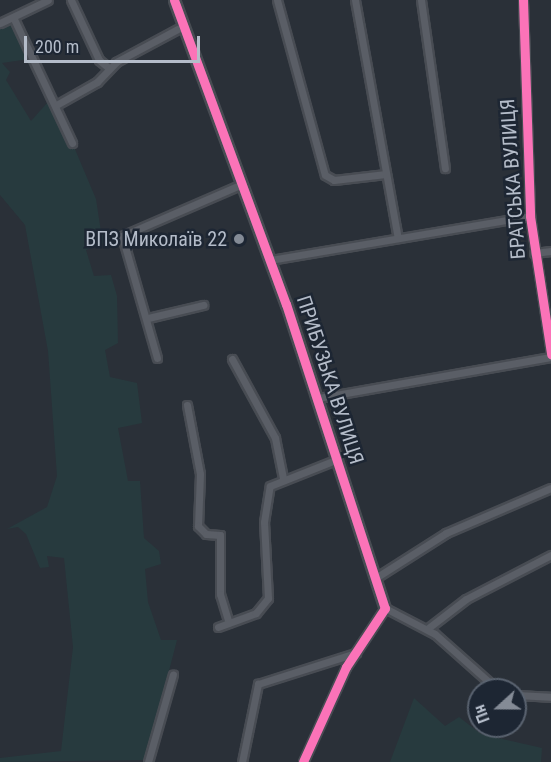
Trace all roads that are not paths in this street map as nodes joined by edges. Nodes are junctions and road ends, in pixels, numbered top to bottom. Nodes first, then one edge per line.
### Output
1 (48, 0) edge
2 (71, 0) edge
3 (174, 0) edge
4 (277, 0) edge
5 (355, 0) edge
6 (421, 0) edge
7 (522, 0) edge
8 (14, 19) junction
9 (0, 23) edge
10 (183, 26) junction
11 (109, 68) junction
12 (58, 104) junction
13 (72, 143) dead end
14 (445, 168) dead end
15 (386, 174) junction
16 (242, 184) junction
17 (530, 216) junction
18 (398, 238) junction
19 (551, 251) edge
20 (534, 253) junction
21 (270, 260) junction
22 (203, 305) dead end
23 (148, 318) junction
24 (551, 355) edge
25 (157, 358) dead end
26 (232, 359) dead end
27 (318, 398) junction
28 (187, 405) dead end
29 (338, 459) junction
30 (283, 478) junction
31 (551, 488) edge
32 (551, 555) edge
33 (377, 577) junction
34 (385, 608) junction
35 (229, 623) junction
36 (218, 627) dead end
37 (427, 629) junction
38 (356, 653) junction
39 (173, 674) dead end
40 (484, 678) edge
41 (527, 696) edge
42 (551, 697) edge
43 (148, 762) edge
44 (242, 762) edge
45 (303, 762) edge

1 - 8 street
2 - 11 street
3 - 10 street, ПРИБУЗЬКА ВУЛИЦЯ
4 - 15 street
5 - 15 street
6 - 14 street
7 - 17 street, БРАТСЬКА ВУЛИЦЯ
8 - 9 street
8 - 12 street
10 - 11 street
10 - 16 street, ПРИБУЗЬКА ВУЛИЦЯ
11 - 12 street
12 - 13 street
15 - 18 street
16 - 21 street, ПРИБУЗЬКА ВУЛИЦЯ
16 - 23 street
17 - 18 street
17 - 20 street, БРАТСЬКА ВУЛИЦЯ
18 - 21 street
19 - 20 street
20 - 24 street, БРАТСЬКА ВУЛИЦЯ
21 - 27 street, ПРИБУЗЬКА ВУЛИЦЯ
22 - 23 street
23 - 25 street
24 - 27 street
26 - 30 street
27 - 29 street, ПРИБУЗЬКА ВУЛИЦЯ
28 - 35 street
29 - 30 street
29 - 33 street, ПРИБУЗЬКА ВУЛИЦЯ
30 - 35 street
31 - 33 street
32 - 37 street
33 - 34 street, ПРИБУЗЬКА ВУЛИЦЯ
34 - 37 street
34 - 38 street
35 - 36 street
37 - 40 street
38 - 44 street
38 - 45 street
39 - 43 street
41 - 42 street

